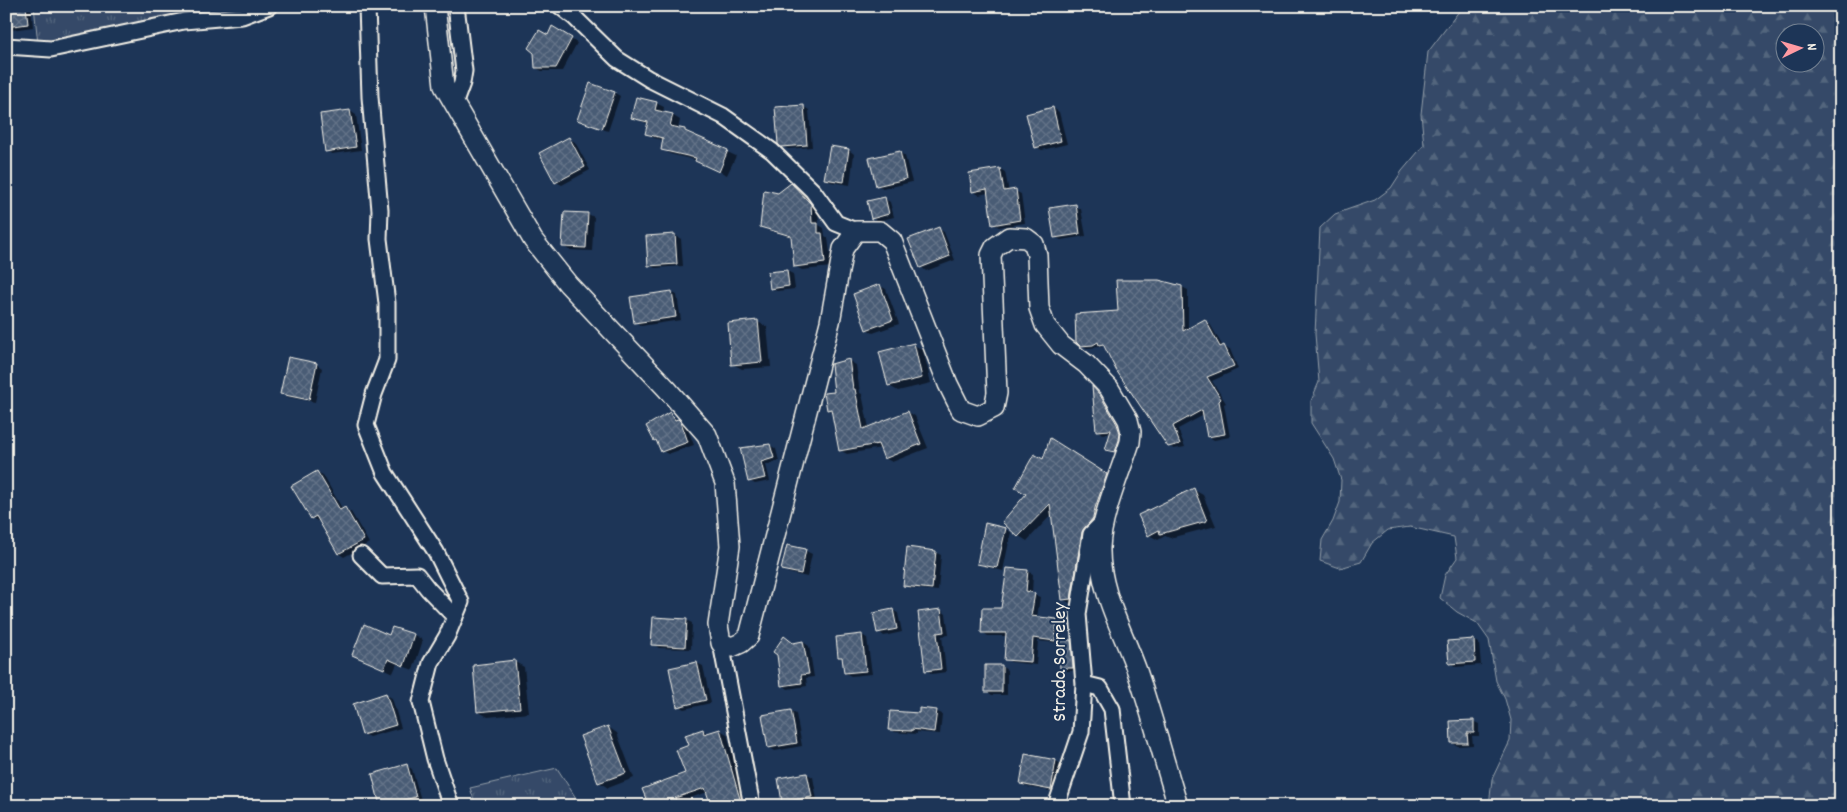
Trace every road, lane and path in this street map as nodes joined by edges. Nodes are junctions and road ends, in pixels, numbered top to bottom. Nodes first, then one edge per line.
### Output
1 (269, 6) edge
2 (367, 6) edge
3 (435, 6) edge
4 (456, 6) edge
5 (560, 6) edge
6 (6, 46) edge
7 (454, 105) junction
8 (856, 232) junction
9 (1104, 521) junction
10 (361, 555) dead end
11 (455, 617) junction
12 (720, 643) junction
13 (1084, 684) junction
14 (451, 806) edge
15 (752, 806) edge
16 (1056, 806) edge
17 (1122, 806) edge
18 (1178, 806) edge

1 - 6 street
2 - 11 street
3 - 7 street
4 - 7 street
5 - 8 street
7 - 12 street
8 - 9 street
8 - 12 street
9 - 13 street, Strada Sorreley
9 - 18 street
10 - 11 street
11 - 14 street
12 - 15 street
13 - 16 street, Strada Sorreley
13 - 17 street

